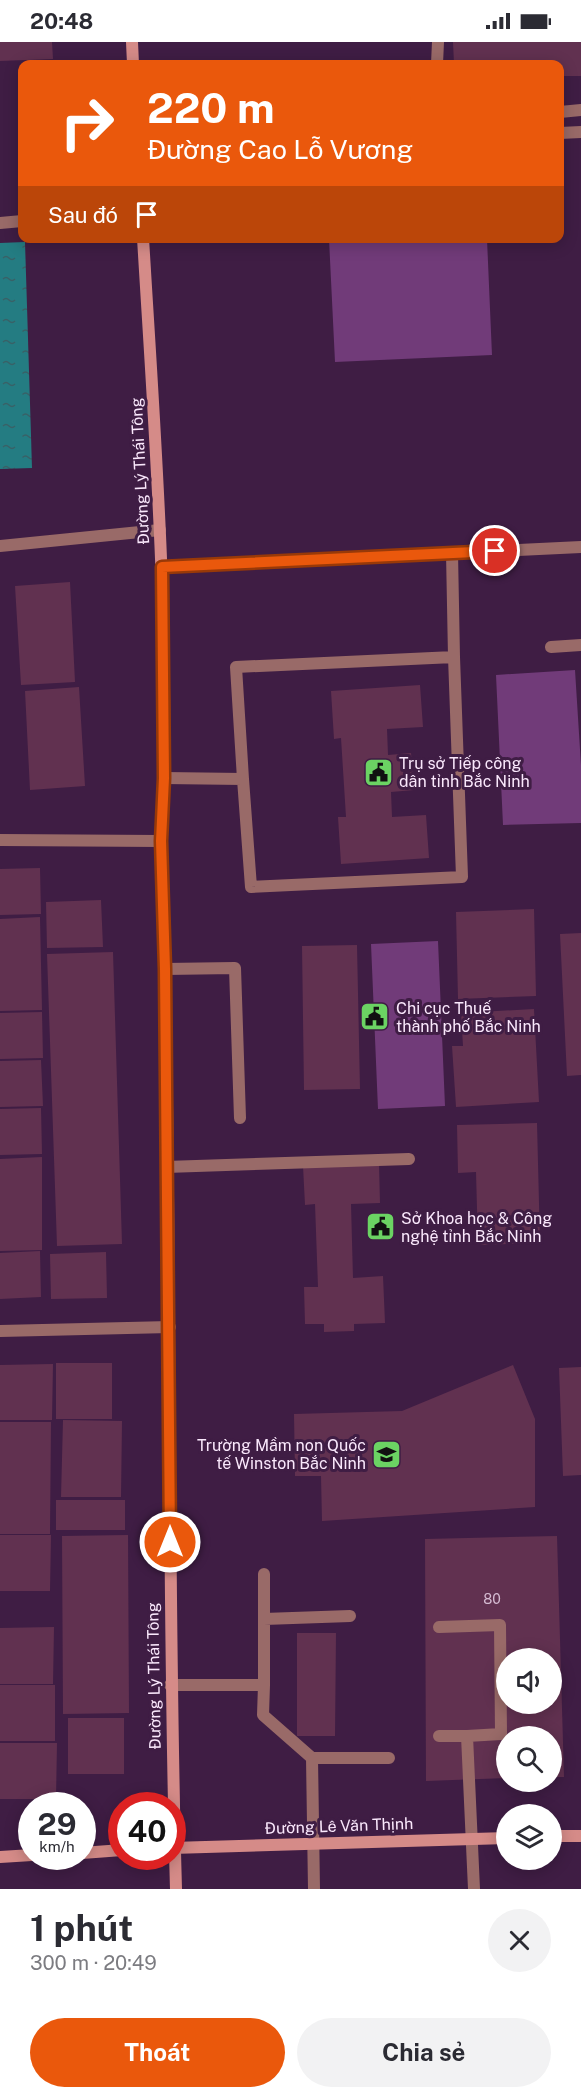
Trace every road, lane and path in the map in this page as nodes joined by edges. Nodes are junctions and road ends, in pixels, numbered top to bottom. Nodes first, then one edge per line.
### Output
1 (132, 42) edge
2 (438, 42) edge
3 (133, 60) edge
4 (437, 60) edge
5 (581, 110) edge
6 (564, 112) edge
7 (581, 132) edge
8 (564, 133) edge
9 (18, 221) edge
10 (0, 223) edge
11 (143, 243) edge
12 (160, 530) junction
13 (0, 546) edge
14 (581, 547) edge
15 (452, 553) junction
16 (162, 567) junction
17 (581, 645) edge
18 (552, 647) dead end
19 (454, 657) junction
20 (164, 778) junction
21 (243, 779) junction
22 (0, 840) edge
23 (161, 841) junction
24 (165, 969) junction
25 (240, 1118) dead end
26 (409, 1159) dead end
27 (166, 1167) junction
28 (170, 1327) junction
29 (0, 1331) edge
30 (264, 1574) dead end
31 (350, 1616) dead end
32 (264, 1619) junction
33 (439, 1627) dead end
34 (264, 1685) junction
35 (170, 1686) junction
36 (439, 1736) dead end
37 (467, 1736) junction
38 (312, 1758) junction
39 (389, 1758) dead end
40 (173, 1792) edge
41 (562, 1836) edge
42 (581, 1836) edge
43 (496, 1838) edge
44 (473, 1839) junction
45 (312, 1844) junction
46 (186, 1847) edge
47 (18, 1856) edge
48 (0, 1857) edge
49 (175, 1870) edge
50 (176, 1889) edge
51 (314, 1889) edge
52 (474, 1889) edge

1 - 3 street
2 - 4 street
5 - 6 street
7 - 8 street
9 - 10 street
11 - 12 street, Đường Lý Thái Tông
12 - 13 street
12 - 16 street, Đường Lý Thái Tông
14 - 15 street
15 - 16 street
15 - 19 street
16 - 20 street, Đường Lý Thái Tông
17 - 18 street
19 - 21 street
19 - 21 street
20 - 21 street
20 - 23 street, Đường Lý Thái Tông
22 - 23 street
23 - 24 street, Đường Lý Thái Tông
24 - 25 street
24 - 27 street, Đường Lý Thái Tông
26 - 27 street
27 - 28 street, Đường Lý Thái Tông
28 - 29 street
28 - 35 street, Đường Lý Thái Tông
30 - 32 street
31 - 32 street
32 - 34 street
33 - 37 street
34 - 35 street
34 - 38 street
35 - 40 street, Đường Lý Thái Tông
36 - 37 street
37 - 44 street
38 - 39 street
38 - 45 street
41 - 42 street
43 - 44 street, Đường Lê Văn Thịnh
44 - 45 street, Đường Lê Văn Thịnh
44 - 52 street
45 - 46 street, Đường Lê Văn Thịnh
45 - 51 street
47 - 48 street
49 - 50 street, Đường Lý Thái Tông

